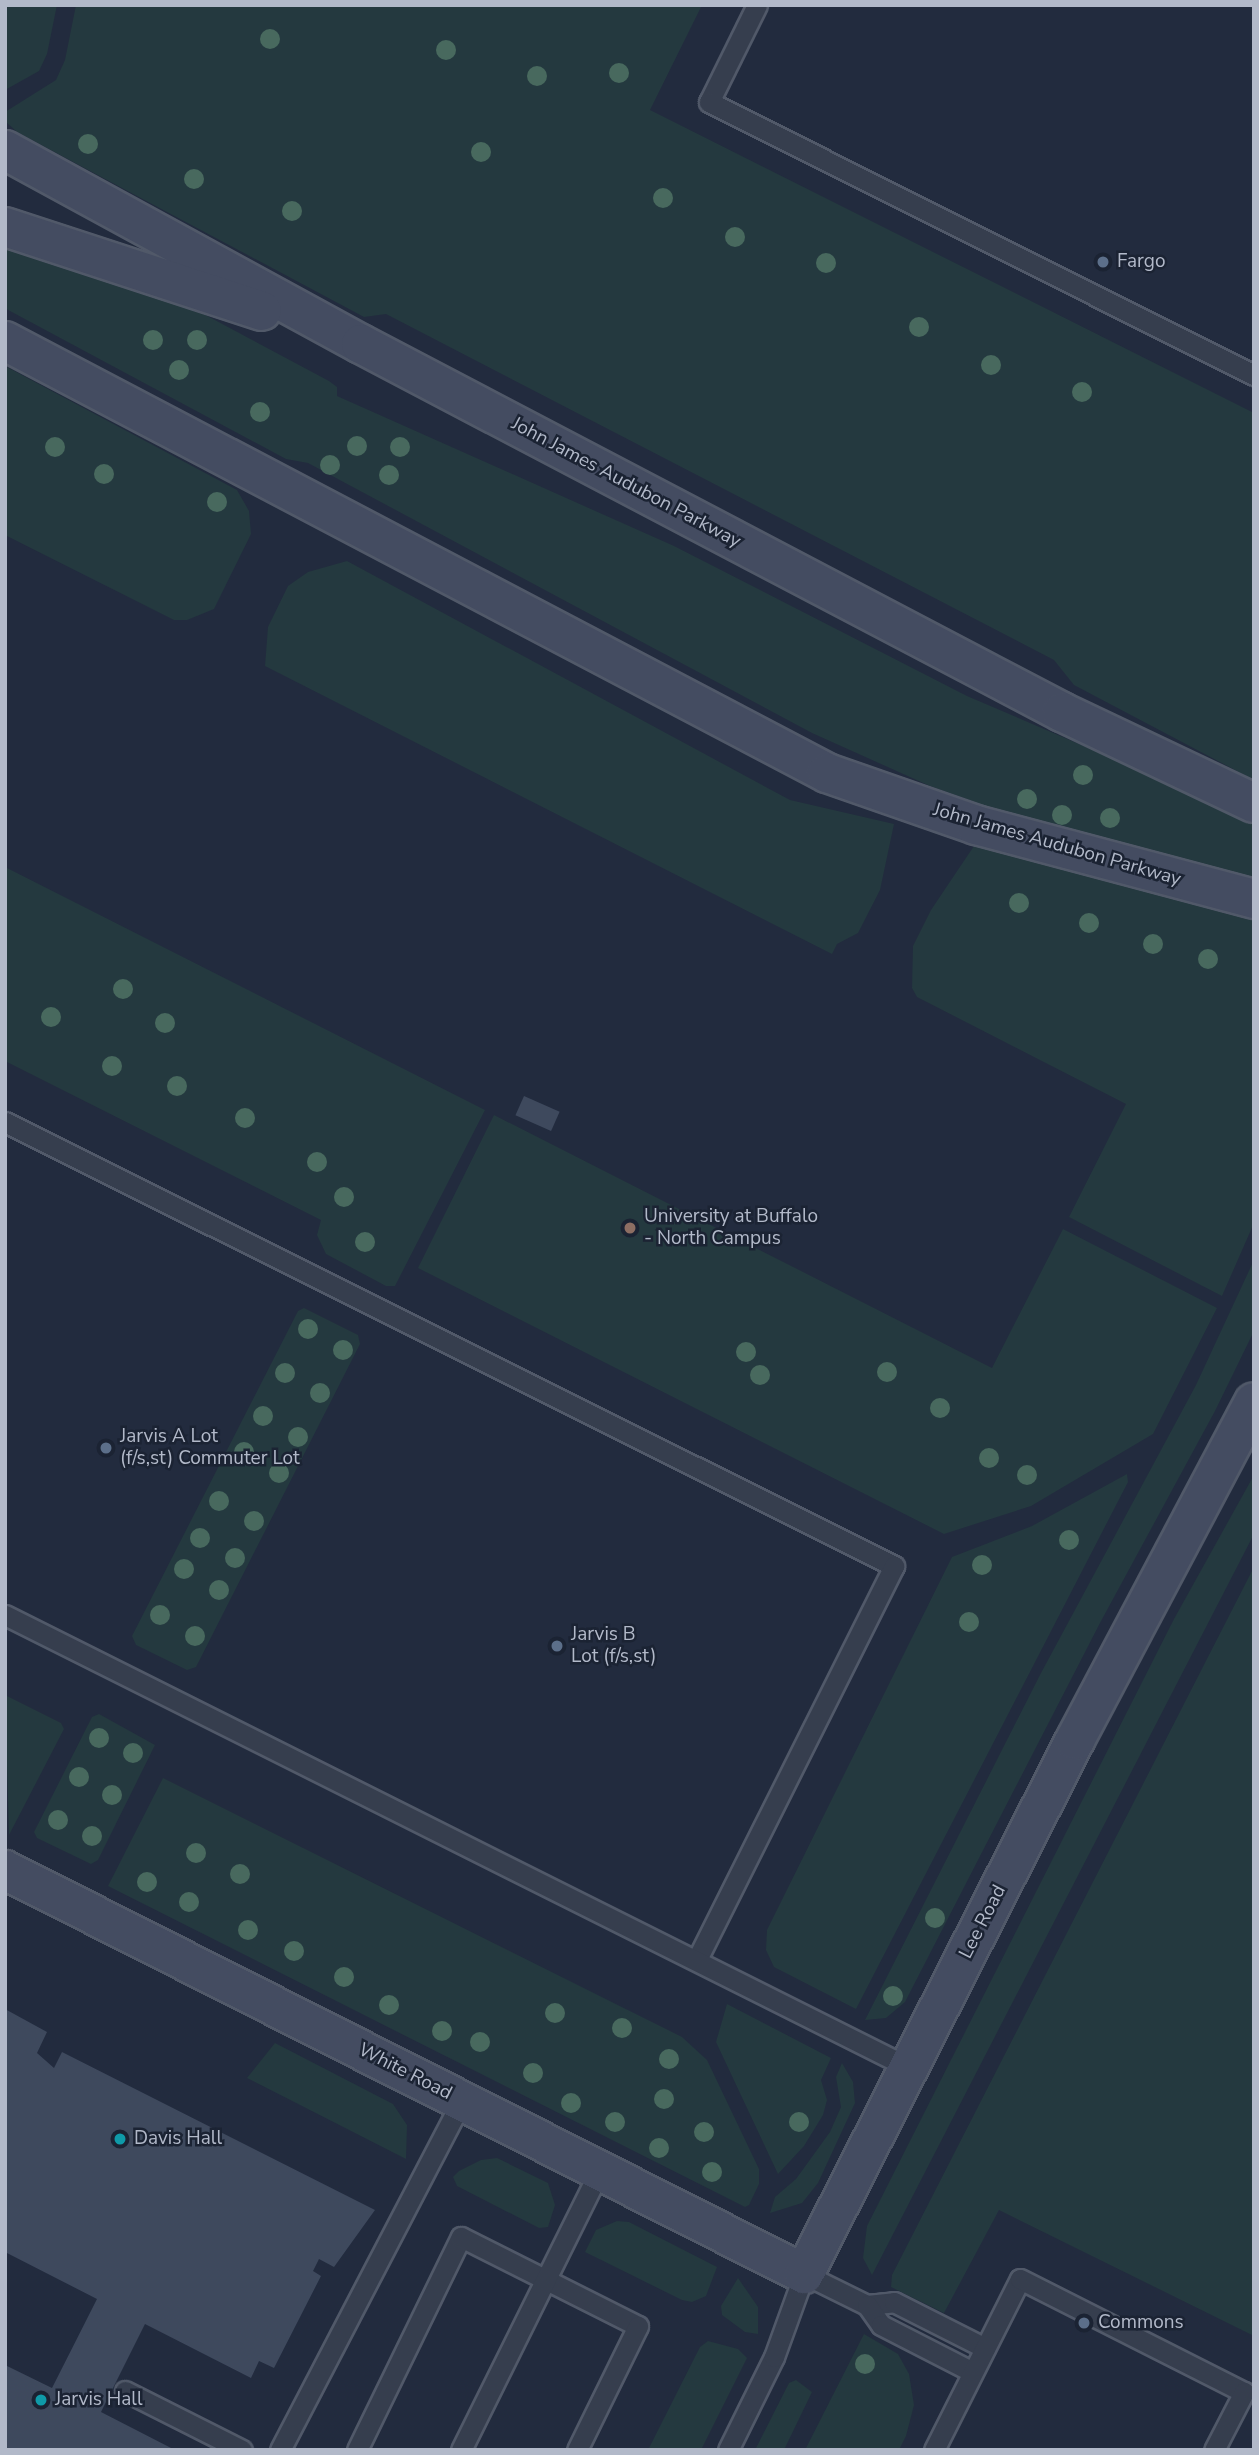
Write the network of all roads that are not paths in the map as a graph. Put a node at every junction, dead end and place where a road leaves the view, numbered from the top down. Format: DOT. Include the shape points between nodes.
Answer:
graph roads {
  1 [pos="757,5"];
  2 [pos="5,149"];
  3 [pos="5,228"];
  4 [pos="5,341"];
  5 [pos="360,344"];
  6 [pos="1254,375"];
  7 [pos="1254,803"];
  8 [pos="1254,899"];
  9 [pos="5,1122"];
  10 [pos="1254,1402"];
  11 [pos="5,1615"];
  12 [pos="5,1870"];
  13 [pos="696,1960"];
  14 [pos="910,2068"];
  15 [pos="462,2100"];
  16 [pos="600,2170"];
  17 [pos="804,2274"];
  18 [pos="547,2278"];
  19 [pos="867,2305"];
  20 [pos="985,2348"];
  21 [pos="973,2372"];
  22 [pos="125,2391"];
  23 [pos="242,2450"];
  24 [pos="280,2450"];
  25 [pos="357,2450"];
  26 [pos="461,2450"];
  27 [pos="577,2450"];
  28 [pos="728,2450"];
  29 [pos="934,2450"];
  30 [pos="1214,2450"];
  1 -- 6 [label="lane" via="709,102"];
  2 -- 5 [label="main road, John James Audubon Parkway"];
  3 -- 5 [label="main road"];
  4 -- 8 [label="main road, John James Audubon Parkway" via="827,773 976,825"];
  5 -- 7 [label="main road, John James Audubon Parkway" via="1062,712"];
  9 -- 13 [label="lane" via="894,1566"];
  10 -- 14 [label="main road, Lee Road" via="1075,1740"];
  11 -- 13 [label="lane"];
  12 -- 15 [label="main road, White Road"];
  13 -- 14 [label="lane"];
  14 -- 17 [label="main road, Lee Road"];
  15 -- 16 [label="main road, White Road"];
  15 -- 24 [label="lane"];
  16 -- 17 [label="main road, White Road"];
  16 -- 18 [label="lane"];
  17 -- 19 [label="lane"];
  17 -- 28 [label="lane, Lee Road" via="774,2357"];
  18 -- 25 [label="lane" via="461,2237"];
  18 -- 26 [label="lane"];
  18 -- 27 [label="lane" via="638,2326"];
  19 -- 20 [label="lane" via="894,2302"];
  19 -- 21 [label="lane" via="881,2325"];
  20 -- 21 [label="lane"];
  20 -- 30 [label="lane" via="1020,2279 1244,2392"];
  21 -- 29 [label="lane"];
  22 -- 23 [label="lane"];
}
